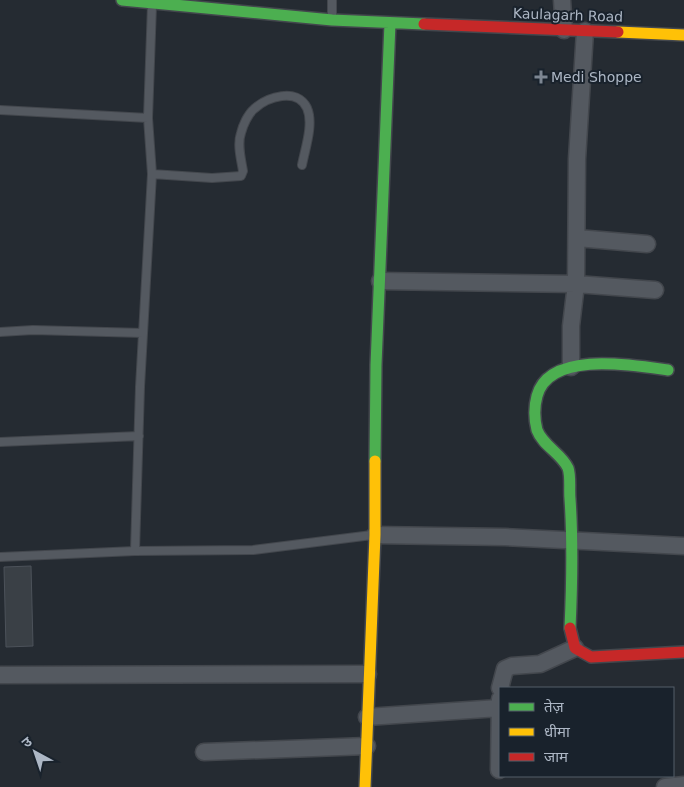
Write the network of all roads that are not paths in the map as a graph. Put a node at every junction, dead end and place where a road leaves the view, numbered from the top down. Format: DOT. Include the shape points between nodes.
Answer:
graph roads {
  1 [pos="122,0"];
  2 [pos="332,0"];
  3 [pos="562,0"];
  4 [pos="152,3"];
  5 [pos="332,20"];
  6 [pos="390,23"];
  7 [pos="564,30"];
  8 [pos="585,31"];
  9 [pos="684,35"];
  10 [pos="0,110"];
  11 [pos="148,118"];
  12 [pos="302,165"];
  13 [pos="152,174"];
  14 [pos="577,238"];
  15 [pos="647,244"];
  16 [pos="380,281"];
  17 [pos="576,284"];
  18 [pos="655,290"];
  19 [pos="0,332"];
  20 [pos="143,333"];
  21 [pos="571,367"];
  22 [pos="668,370"];
  23 [pos="138,436"];
  24 [pos="0,442"];
  25 [pos="375,535"];
  26 [pos="573,540"];
  27 [pos="684,546"];
  28 [pos="136,551"];
  29 [pos="0,557"];
  30 [pos="574,648"];
  31 [pos="684,652"];
  32 [pos="368,674"];
  33 [pos="0,675"];
  34 [pos="500,687"];
  35 [pos="499,708"];
  36 [pos="367,716"];
  37 [pos="367,746"];
  38 [pos="204,752"];
  39 [pos="499,770"];
  40 [pos="684,785"];
  41 [pos="365,787"];
  42 [pos="665,787"];
  1 -- 4 [label="street, Kaulagarh Road"];
  2 -- 5 [label="lane"];
  3 -- 7 [label="street"];
  4 -- 5 [label="street, Kaulagarh Road"];
  4 -- 11 [label="lane"];
  5 -- 6 [label="street, Kaulagarh Road"];
  6 -- 7 [label="street, Kaulagarh Road"];
  6 -- 16 [label="street"];
  7 -- 8 [label="street, Kaulagarh Road"];
  8 -- 9 [label="street, Kaulagarh Road"];
  8 -- 14 [label="street" via="577,159"];
  10 -- 11 [label="lane"];
  11 -- 13 [label="lane"];
  12 -- 13 [label="lane" via="309,121 307,108 298,98 285,95 269,99 253,110 246,122 240,134 241,176 212,178"];
  13 -- 20 [label="lane"];
  14 -- 15 [label="street"];
  14 -- 17 [label="street"];
  16 -- 17 [label="street"];
  16 -- 25 [label="street"];
  17 -- 18 [label="street"];
  17 -- 21 [label="street"];
  19 -- 20 [label="lane"];
  20 -- 23 [label="lane"];
  21 -- 22 [label="street" via="594,362"];
  21 -- 26 [label="street" via="549,378 539,388 534,408 538,433 568,469"];
  23 -- 24 [label="lane"];
  23 -- 28 [label="lane"];
  25 -- 26 [label="street"];
  25 -- 28 [label="lane" via="253,550"];
  25 -- 32 [label="street"];
  26 -- 27 [label="street"];
  26 -- 30 [label="street" via="570,633"];
  28 -- 29 [label="lane"];
  30 -- 31 [label="street" via="591,657"];
  30 -- 34 [label="street" via="540,664 504,669"];
  32 -- 33 [label="street"];
  32 -- 36 [label="street"];
  35 -- 36 [label="street"];
  35 -- 39 [label="street"];
  36 -- 37 [label="street"];
  37 -- 38 [label="street"];
  37 -- 41 [label="street"];
  40 -- 42 [label="street"];
}
